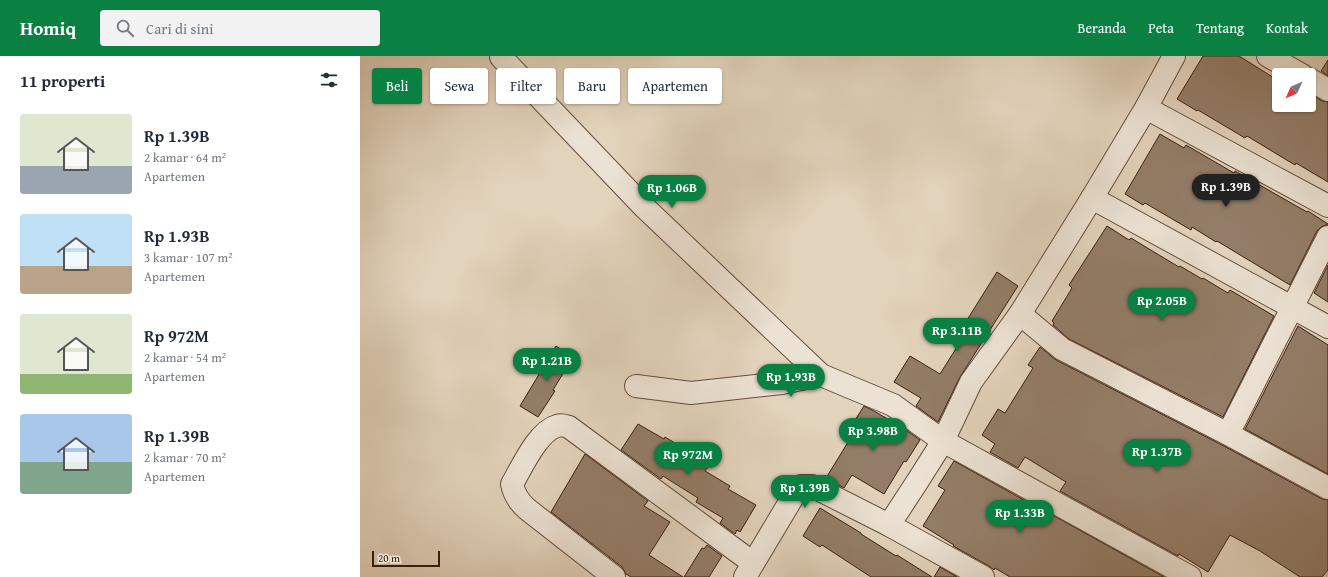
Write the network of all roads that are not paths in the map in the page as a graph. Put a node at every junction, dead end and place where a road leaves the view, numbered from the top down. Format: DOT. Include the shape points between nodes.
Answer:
graph roads {
  1 [pos="501,56"];
  2 [pos="1174,56"];
  3 [pos="1268,56"];
  4 [pos="1289,68"];
  5 [pos="1316,83"];
  6 [pos="1328,90"];
  7 [pos="1146,108"];
  8 [pos="1092,198"];
  9 [pos="1328,206"];
  10 [pos="1328,237"];
  11 [pos="1292,308"];
  12 [pos="1020,314"];
  13 [pos="1328,327"];
  14 [pos="822,376"];
  15 [pos="636,386"];
  16 [pos="1228,434"];
  17 [pos="943,441"];
  18 [pos="1328,488"];
  19 [pos="889,525"];
  20 [pos="749,570"];
  21 [pos="614,577"];
  22 [pos="983,577"];
  23 [pos="1190,577"];
  1 -- 14 [label="street" via="643,206"];
  2 -- 7 [label="street"];
  3 -- 4 [label="street"];
  5 -- 6 [label="street"];
  7 -- 8 [label="street"];
  7 -- 9 [label="street"];
  8 -- 11 [label="street"];
  8 -- 12 [label="street"];
  10 -- 11 [label="street"];
  11 -- 13 [label="street"];
  11 -- 16 [label="street"];
  12 -- 16 [label="street" via="1062,349"];
  12 -- 17 [label="street" via="971,382"];
  14 -- 15 [label="street" via="692,393"];
  14 -- 17 [label="street" via="893,405"];
  16 -- 18 [label="street"];
  17 -- 19 [label="street"];
  17 -- 23 [label="street"];
  19 -- 20 [label="street" via="812,486 801,486"];
  19 -- 22 [label="street"];
  20 -- 21 [label="street" via="569,426 558,425 546,431 537,441 512,484 513,491 527,509"];
}
